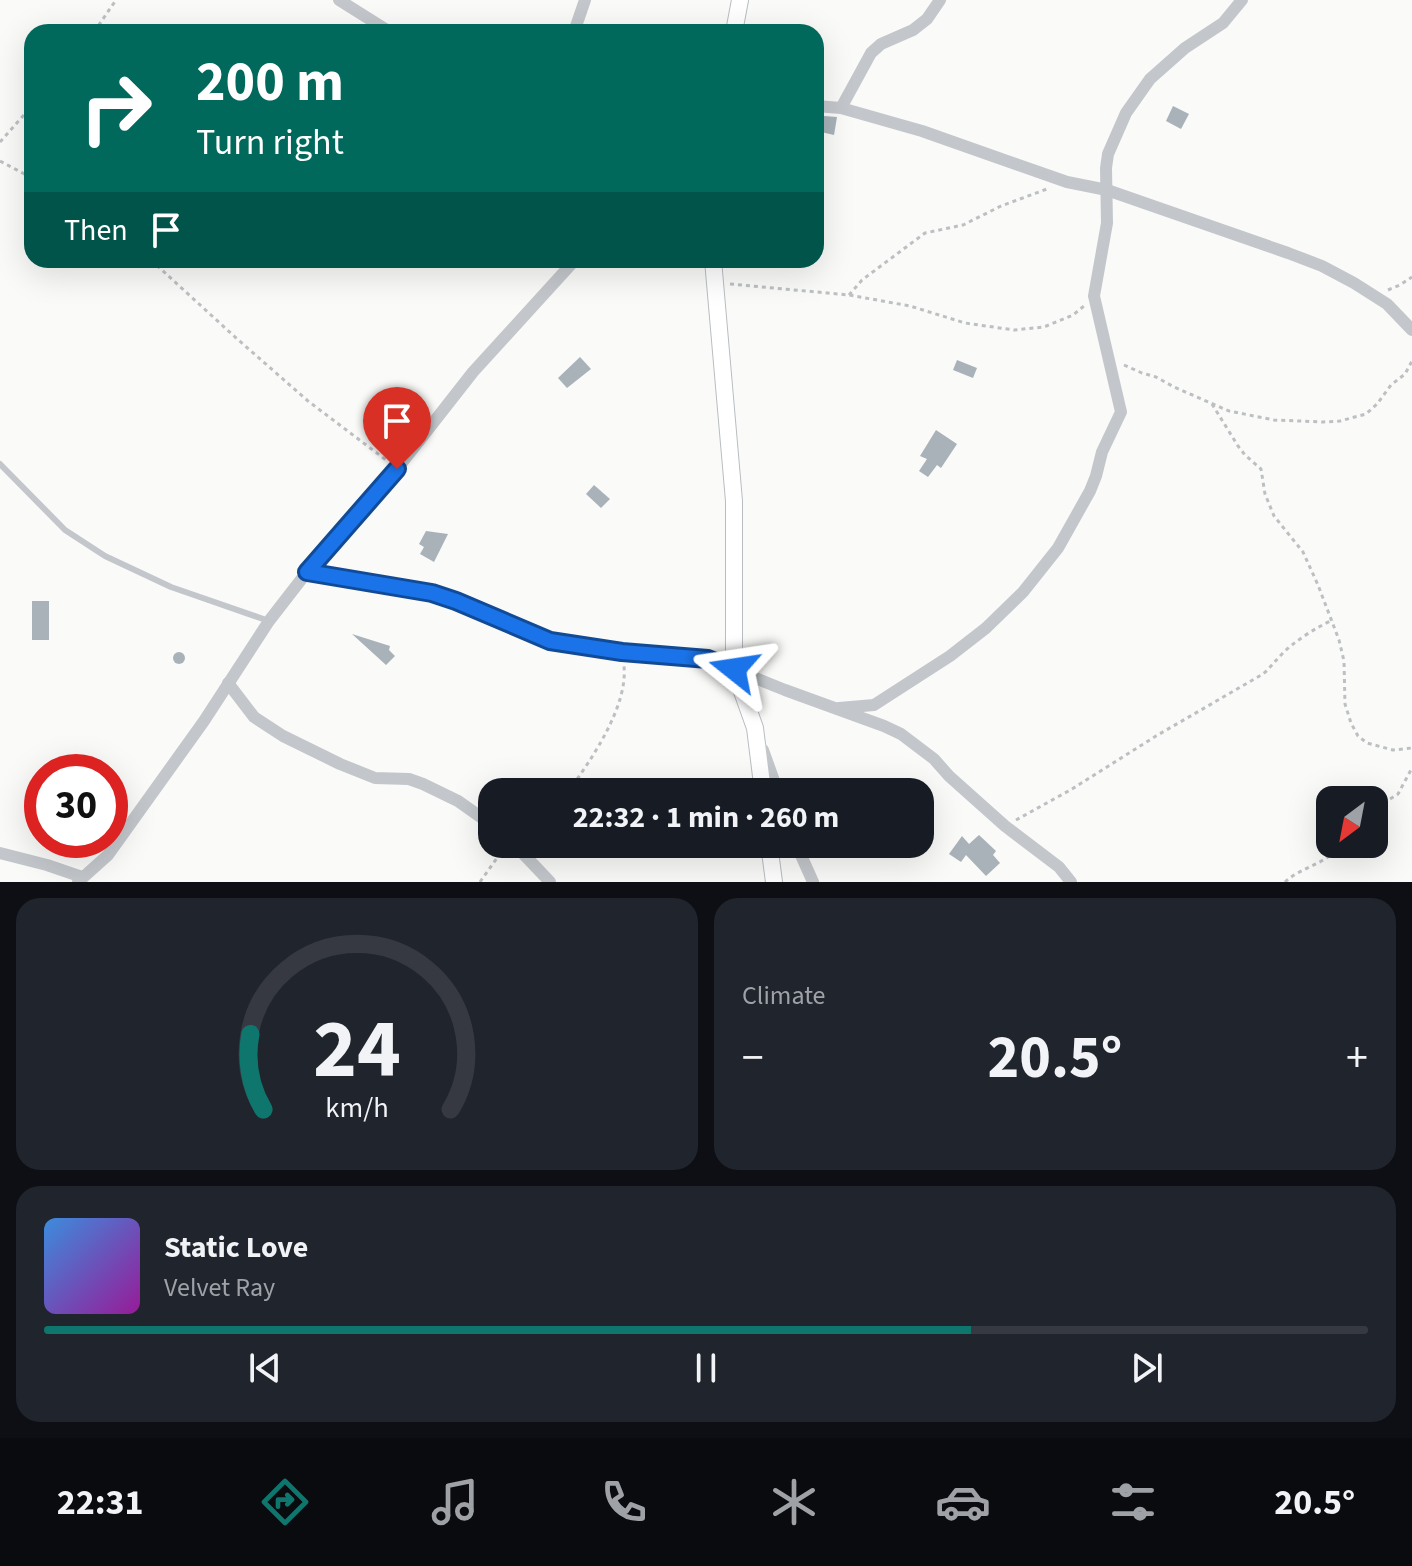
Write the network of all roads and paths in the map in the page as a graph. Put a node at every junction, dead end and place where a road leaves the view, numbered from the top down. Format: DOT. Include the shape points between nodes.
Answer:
graph roads {
  1 [pos="116,0"];
  2 [pos="339,0"];
  3 [pos="585,0"];
  4 [pos="740,0"];
  5 [pos="940,0"];
  6 [pos="1242,0"];
  7 [pos="100,24"];
  8 [pos="377,24"];
  9 [pos="577,24"];
  10 [pos="736,24"];
  11 [pos="824,107"];
  12 [pos="841,108"];
  13 [pos="24,115"];
  14 [pos="0,142"];
  15 [pos="0,161"];
  16 [pos="24,174"];
  17 [pos="1067,182"];
  18 [pos="1107,190"];
  19 [pos="160,268"];
  20 [pos="568,268"];
  21 [pos="714,268"];
  22 [pos="1412,277"];
  23 [pos="715,282"];
  24 [pos="849,295"];
  25 [pos="1374,296"];
  26 [pos="1094,300"];
  27 [pos="1412,330"];
  28 [pos="1108,354"];
  29 [pos="1412,361"];
  30 [pos="1212,404"];
  31 [pos="0,464"];
  32 [pos="397,469"];
  33 [pos="307,572"];
  34 [pos="1333,620"];
  35 [pos="269,621"];
  36 [pos="622,652"];
  37 [pos="734,669"];
  38 [pos="228,683"];
  39 [pos="839,708"];
  40 [pos="755,728"];
  41 [pos="1412,748"];
  42 [pos="1412,768"];
  43 [pos="578,778"];
  44 [pos="761,778"];
  45 [pos="773,778"];
  46 [pos="1388,800"];
  47 [pos="478,815"];
  48 [pos="1005,826"];
  49 [pos="0,853"];
  50 [pos="499,858"];
  51 [pos="524,858"];
  52 [pos="771,858"];
  53 [pos="802,858"];
  54 [pos="1328,858"];
  55 [pos="80,880"];
  56 [pos="480,882"];
  57 [pos="550,882"];
  58 [pos="774,882"];
  59 [pos="813,882"];
  60 [pos="1071,882"];
  61 [pos="1285,882"];
  1 -- 7 [label="path"];
  2 -- 8 [label="street"];
  3 -- 9 [label="street"];
  4 -- 10 [label="street"];
  5 -- 12 [label="street" via="913,30 871,53"];
  6 -- 18 [label="street" via="1223,23 1185,48 1137,95 1108,154"];
  11 -- 12 [label="street"];
  12 -- 17 [label="street"];
  13 -- 14 [label="path"];
  15 -- 16 [label="path"];
  17 -- 18 [label="street"];
  17 -- 24 [label="path" via="963,225 925,233"];
  18 -- 25 [label="street" via="1322,266"];
  18 -- 26 [label="street"];
  19 -- 32 [label="path" via="297,391"];
  20 -- 32 [label="street" via="473,372"];
  21 -- 23 [label="street"];
  22 -- 25 [label="path"];
  23 -- 24 [label="path"];
  23 -- 37 [label="street" via="734,501"];
  24 -- 26 [label="path" via="1014,330 1044,327"];
  25 -- 27 [label="street"];
  26 -- 28 [label="street"];
  28 -- 30 [label="path"];
  28 -- 39 [label="street" via="1121,412 1090,491 1039,575 950,656 874,705"];
  29 -- 30 [label="path" via="1366,414 1340,421 1274,420"];
  30 -- 34 [label="path" via="1238,446 1261,469 1272,512 1303,552"];
  31 -- 35 [label="lane" via="65,530 105,556 171,587"];
  32 -- 33 [label="street"];
  33 -- 35 [label="street"];
  33 -- 36 [label="street" via="432,593 550,641"];
  34 -- 41 [label="path" via="1344,661 1345,704 1358,736 1393,750"];
  34 -- 48 [label="path" via="1287,649 1263,674"];
  35 -- 38 [label="street"];
  36 -- 37 [label="street" via="708,659"];
  36 -- 43 [label="path" via="620,698"];
  37 -- 39 [label="street"];
  37 -- 40 [label="street"];
  38 -- 47 [label="street" via="254,717 283,736 375,778 423,784"];
  38 -- 55 [label="street" via="108,855"];
  39 -- 48 [label="street" via="915,743"];
  40 -- 44 [label="street"];
  40 -- 45 [label="street"];
  42 -- 46 [label="path" via="1398,794"];
  48 -- 60 [label="street"];
  49 -- 55 [label="street"];
  50 -- 56 [label="path"];
  51 -- 57 [label="street"];
  52 -- 58 [label="street"];
  53 -- 59 [label="street"];
  54 -- 61 [label="path"];
}
